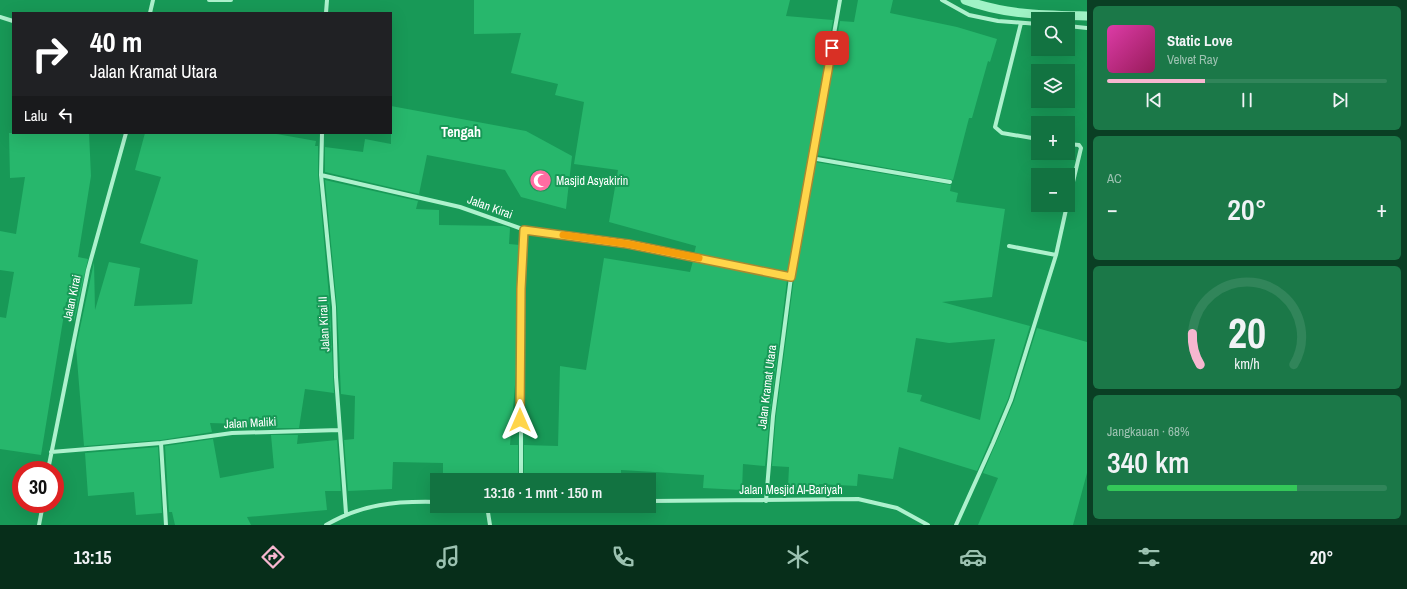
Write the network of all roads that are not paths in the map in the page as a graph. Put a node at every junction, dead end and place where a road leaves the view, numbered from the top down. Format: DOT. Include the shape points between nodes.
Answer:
graph roads {
  1 [pos="152,0"];
  2 [pos="209,0"];
  3 [pos="231,0"];
  4 [pos="327,0"];
  5 [pos="840,0"];
  6 [pos="942,0"];
  7 [pos="150,12"];
  8 [pos="326,12"];
  9 [pos="0,17"];
  10 [pos="12,21"];
  11 [pos="1021,23"];
  12 [pos="1031,24"];
  13 [pos="1075,27"];
  14 [pos="1087,28"];
  15 [pos="126,134"];
  16 [pos="322,134"];
  17 [pos="1031,138"];
  18 [pos="1075,145"];
  19 [pos="811,158"];
  20 [pos="1075,174"];
  21 [pos="321,175"];
  22 [pos="950,182"];
  23 [pos="1066,212"];
  24 [pos="524,230"];
  25 [pos="1009,246"];
  26 [pos="1056,255"];
  27 [pos="791,277"];
  28 [pos="340,430"];
  29 [pos="161,443"];
  30 [pos="51,452"];
  31 [pos="50,461"];
  32 [pos="520,473"];
  33 [pos="656,501"];
  34 [pos="766,501"];
  35 [pos="430,502"];
  36 [pos="41,513"];
  37 [pos="346,513"];
  38 [pos="488,513"];
  39 [pos="39,525"];
  40 [pos="166,525"];
  41 [pos="326,525"];
  42 [pos="490,525"];
  43 [pos="928,525"];
  44 [pos="956,525"];
  1 -- 7 [label="street"];
  2 -- 3 [label="street"];
  4 -- 8 [label="street"];
  5 -- 19 [label="street, Jalan Kramat Utara"];
  6 -- 11 [label="street" via="969,15"];
  9 -- 10 [label="street"];
  11 -- 12 [label="street"];
  11 -- 17 [label="street" via="995,127 1002,133"];
  13 -- 14 [label="street"];
  15 -- 30 [label="street, Jalan Kirai" via="88,270"];
  16 -- 21 [label="street, Jalan Kirai II"];
  18 -- 20 [label="street" via="1081,148"];
  19 -- 22 [label="street"];
  19 -- 27 [label="street, Jalan Kramat Utara"];
  21 -- 24 [label="street, Jalan Kirai" via="460,206"];
  21 -- 28 [label="street, Jalan Kirai II" via="334,307"];
  23 -- 26 [label="street"];
  24 -- 27 [label="street" via="628,244"];
  24 -- 32 [label="street, Jalan Kirai" via="521,289"];
  25 -- 26 [label="street"];
  26 -- 44 [label="street" via="1011,400"];
  27 -- 34 [label="street, Jalan Kramat Utara" via="773,416"];
  28 -- 29 [label="street, Jalan Maliki" via="232,433"];
  28 -- 37 [label="street, Jalan Kirai II"];
  29 -- 30 [label="street, Jalan Maliki"];
  29 -- 40 [label="street"];
  30 -- 31 [label="street, Jalan Kirai"];
  33 -- 34 [label="street, Jalan Mesjid Al-Bariyah"];
  34 -- 43 [label="street, Jalan Mesjid Al-Bariyah" via="858,500 897,508"];
  35 -- 37 [label="street" via="381,504"];
  36 -- 39 [label="street"];
  37 -- 41 [label="street"];
  38 -- 42 [label="street"];
}
